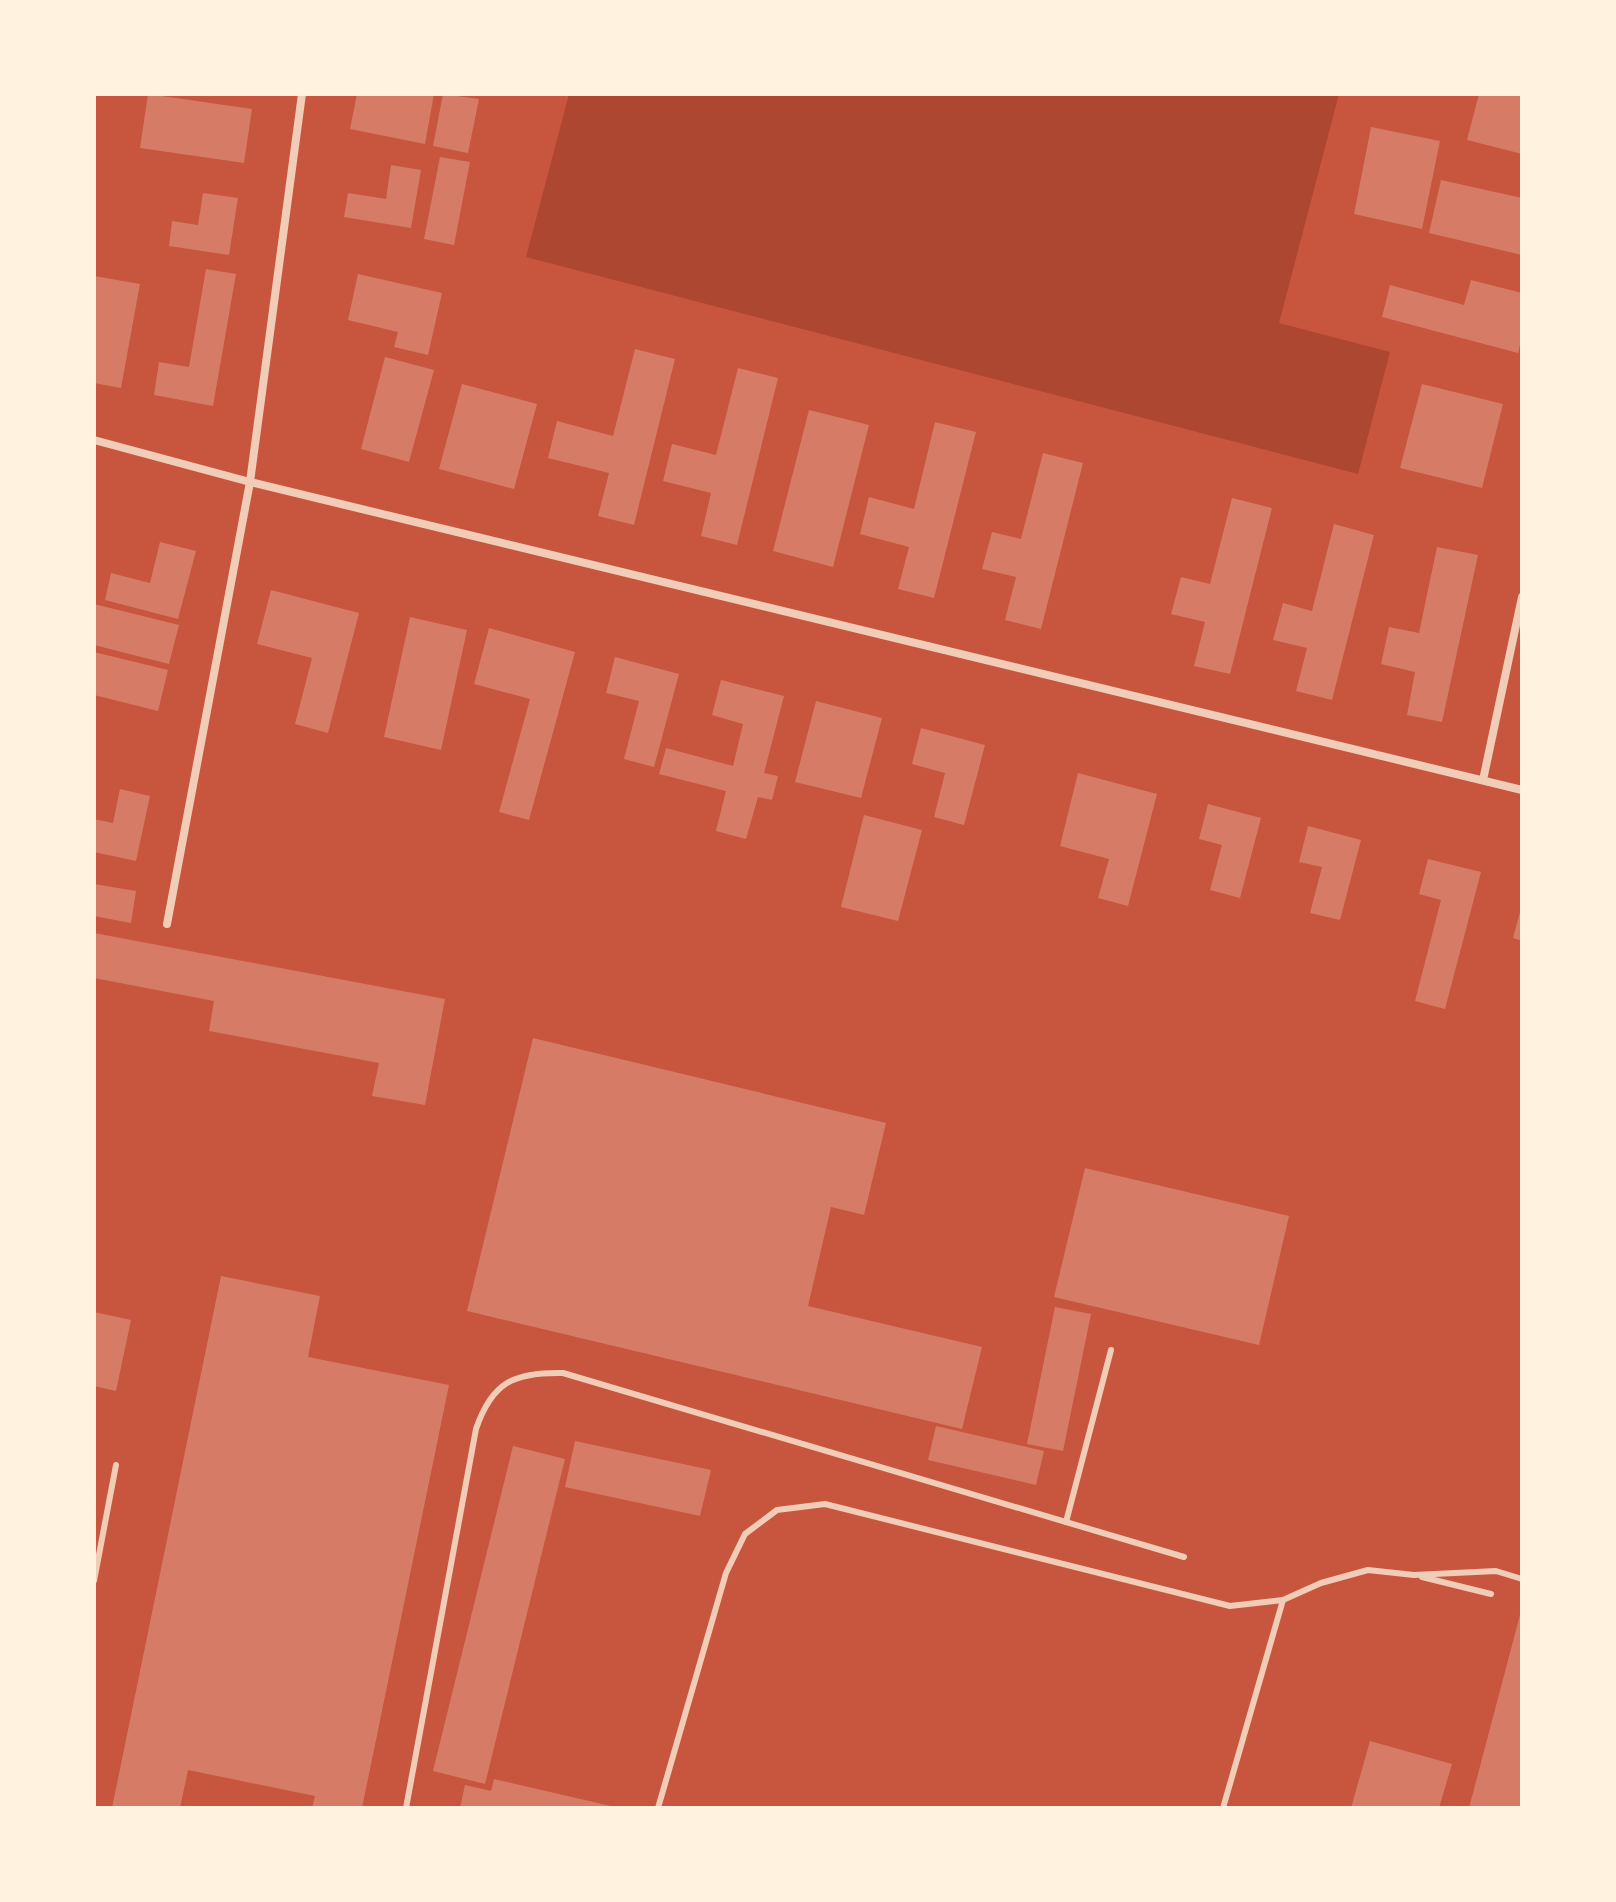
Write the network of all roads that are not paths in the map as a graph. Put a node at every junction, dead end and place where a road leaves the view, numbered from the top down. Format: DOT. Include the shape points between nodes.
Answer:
graph roads {
  1 [pos="302,94"];
  2 [pos="94,440"];
  3 [pos="250,482"];
  4 [pos="1522,597"];
  5 [pos="1483,780"];
  6 [pos="1522,790"];
  7 [pos="167,924"];
  8 [pos="1111,1350"];
  9 [pos="116,1465"];
  10 [pos="1066,1522"];
  11 [pos="1184,1557"];
  12 [pos="1414,1575"];
  13 [pos="1522,1579"];
  14 [pos="94,1581"];
  15 [pos="1491,1594"];
  16 [pos="1283,1600"];
  17 [pos="406,1808"];
  18 [pos="658,1808"];
  19 [pos="1223,1808"];
  1 -- 3 [label="street"];
  2 -- 3 [label="street"];
  3 -- 5 [label="street"];
  3 -- 7 [label="street"];
  4 -- 5 [label="street"];
  5 -- 6 [label="street"];
  8 -- 10 [label="lane"];
  9 -- 14 [label="lane"];
  10 -- 11 [label="lane"];
  10 -- 17 [label="lane" via="563,1373 530,1372 500,1386 485,1404 476,1429"];
  12 -- 13 [label="lane" via="1496,1571"];
  12 -- 15 [label="lane"];
  12 -- 16 [label="lane" via="1368,1570"];
  16 -- 18 [label="lane" via="1230,1606 825,1504 777,1510 745,1534 726,1573"];
  16 -- 19 [label="lane"];
}
